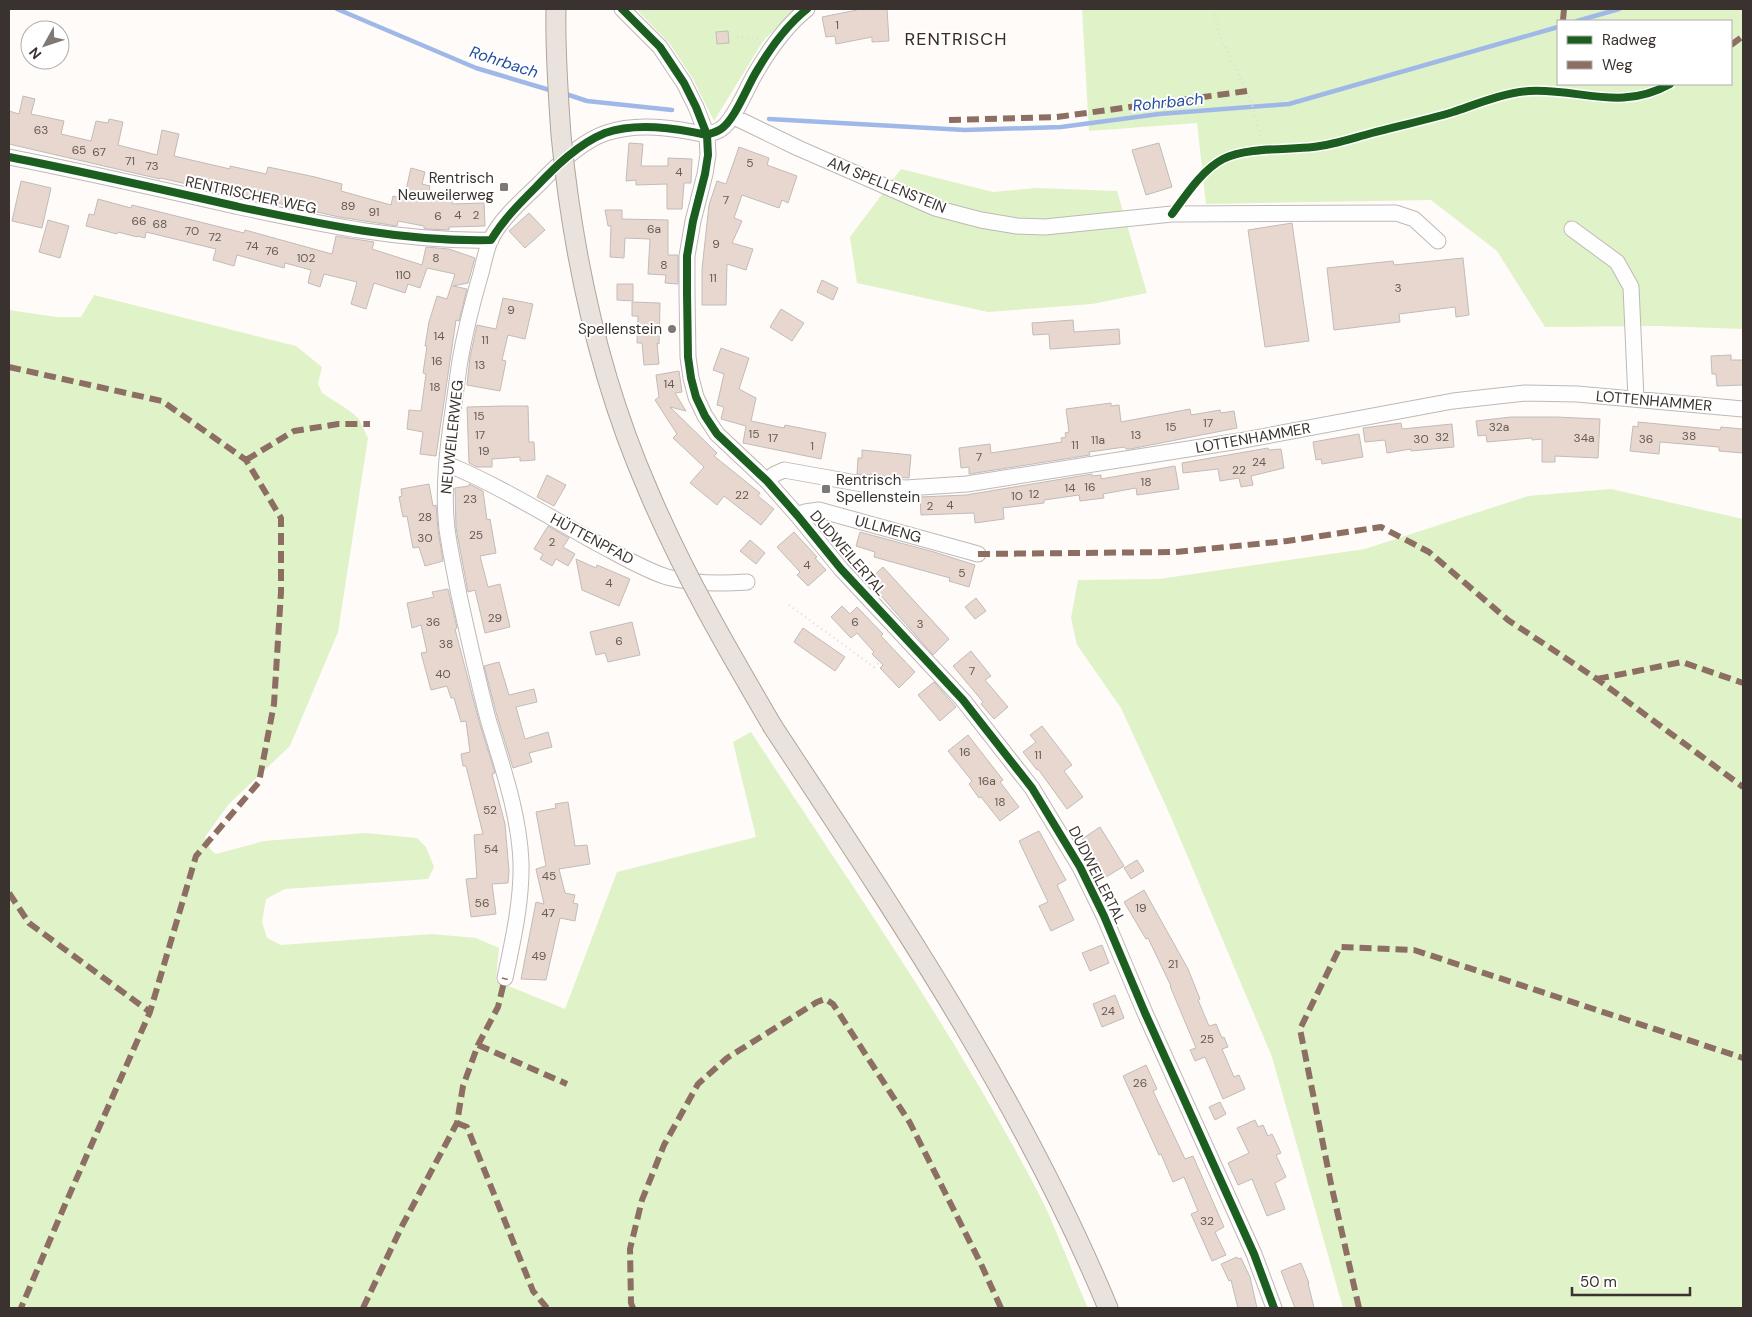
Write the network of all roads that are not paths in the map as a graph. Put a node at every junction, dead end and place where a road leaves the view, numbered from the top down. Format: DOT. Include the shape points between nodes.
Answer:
graph roads {
  1 [pos="556,9"];
  2 [pos="622,9"];
  3 [pos="807,9"];
  4 [pos="732,116"];
  5 [pos="707,135"];
  6 [pos="9,157"];
  7 [pos="1572,229"];
  8 [pos="491,240"];
  9 [pos="1438,241"];
  10 [pos="1636,399"];
  11 [pos="1743,409"];
  12 [pos="447,464"];
  13 [pos="767,481"];
  14 [pos="797,515"];
  15 [pos="978,554"];
  16 [pos="747,582"];
  17 [pos="505,978"];
  18 [pos="1108,1308"];
  19 [pos="1274,1308"];
  1 -- 18 [label="main road, bridge" via="559,108 573,230 586,297 619,414 648,490 684,569 773,727 974,1042 1070,1221"];
  2 -- 5 [label="street" via="660,46 684,82"];
  3 -- 4 [label="street" via="776,41"];
  4 -- 5 [label="street" via="722,129"];
  4 -- 9 [label="street, AM SPELLENSTEIN" via="935,208 981,220 1017,226 1045,226 1172,214 1396,213 1414,219"];
  5 -- 8 [label="street, NEUWEILERWEG" via="647,127 605,133 577,150 546,177 509,215"];
  5 -- 13 [label="street" via="706,174 693,221 688,256 691,378 699,404 717,434"];
  6 -- 8 [label="street, RENTRISCHER WEG" via="350,230 420,239"];
  7 -- 10 [label="street" via="1617,262 1631,287"];
  8 -- 12 [label="street, NEUWEILERWEG" via="462,348"];
  10 -- 11 [label="street, LOTTENHAMMER"];
  10 -- 13 [label="street, LOTTENHAMMER" via="1525,393 1452,401 1239,441 967,484 906,488 878,486 784,470"];
  12 -- 16 [label="street, HÜTTENPFAD" via="649,570 668,577 701,582"];
  12 -- 17 [label="street, NEUWEILERWEG" via="445,505 453,561 471,654 512,801 519,841 521,883"];
  13 -- 14 [label="street"];
  14 -- 15 [label="street, ULLMENG" via="819,510"];
  14 -- 19 [label="street, DUDWEILERTAL" via="841,569 963,700 1000,745 1032,788 1080,867 1254,1254"];
}
